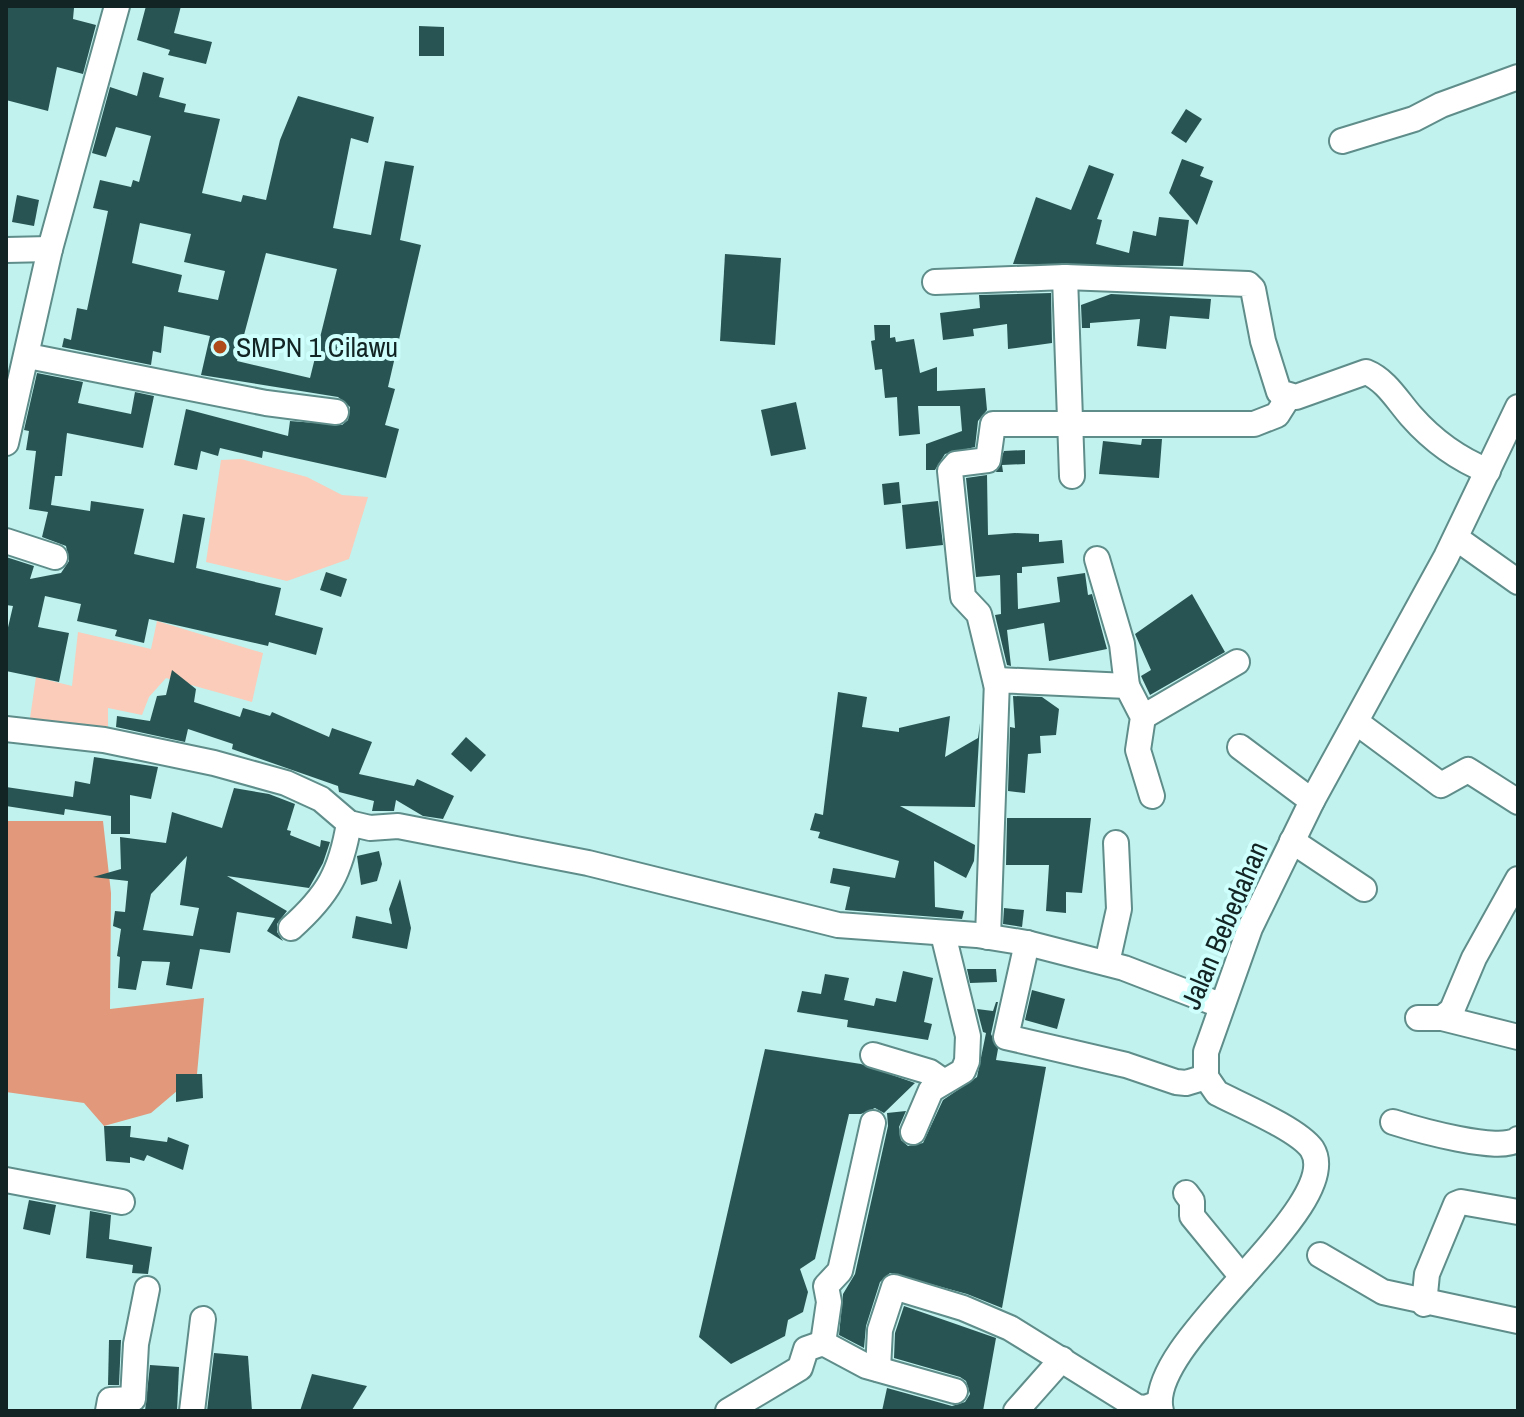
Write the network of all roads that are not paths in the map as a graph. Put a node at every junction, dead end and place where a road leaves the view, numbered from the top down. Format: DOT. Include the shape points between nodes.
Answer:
graph roads {
  1 [pos="117,6"];
  2 [pos="1518,77"];
  3 [pos="1342,141"];
  4 [pos="50,249"];
  5 [pos="6,250"];
  6 [pos="1065,277"];
  7 [pos="935,282"];
  8 [pos="28,356"];
  9 [pos="1289,396"];
  10 [pos="1518,407"];
  11 [pos="336,412"];
  12 [pos="1071,422"];
  13 [pos="6,443"];
  14 [pos="1488,471"];
  15 [pos="1072,476"];
  16 [pos="1456,538"];
  17 [pos="6,541"];
  18 [pos="55,557"];
  19 [pos="1097,559"];
  20 [pos="1518,582"];
  21 [pos="1237,662"];
  22 [pos="996,684"];
  23 [pos="1127,686"];
  24 [pos="1143,717"];
  25 [pos="1356,722"];
  26 [pos="6,729"];
  27 [pos="1240,747"];
  28 [pos="1152,796"];
  29 [pos="1312,801"];
  30 [pos="1518,802"];
  31 [pos="349,823"];
  32 [pos="1292,841"];
  33 [pos="1116,843"];
  34 [pos="1518,879"];
  35 [pos="1364,889"];
  36 [pos="291,928"];
  37 [pos="943,934"];
  38 [pos="988,937"];
  39 [pos="1027,943"];
  40 [pos="1107,963"];
  41 [pos="1220,1005"];
  42 [pos="1518,1037"];
  43 [pos="873,1055"];
  44 [pos="1206,1077"];
  45 [pos="943,1081"];
  46 [pos="1393,1122"];
  47 [pos="873,1123"];
  48 [pos="913,1132"];
  49 [pos="1518,1139"];
  50 [pos="6,1180"];
  51 [pos="1186,1193"];
  52 [pos="122,1202"];
  53 [pos="1518,1212"];
  54 [pos="1320,1255"];
  55 [pos="1242,1277"];
  56 [pos="147,1289"];
  57 [pos="1424,1304"];
  58 [pos="203,1319"];
  59 [pos="1518,1321"];
  60 [pos="823,1343"];
  61 [pos="1062,1359"];
  62 [pos="878,1369"];
  63 [pos="955,1391"];
  64 [pos="1160,1407"];
  65 [pos="108,1411"];
  66 [pos="192,1411"];
  67 [pos="728,1411"];
  68 [pos="1016,1411"];
  1 -- 4 [label="street"];
  2 -- 3 [label="street"];
  4 -- 5 [label="street"];
  4 -- 8 [label="street"];
  6 -- 7 [label="street"];
  6 -- 9 [label="street" via="1248,284 1276,387"];
  6 -- 12 [label="street"];
  8 -- 11 [label="street"];
  8 -- 13 [label="street"];
  9 -- 12 [label="street" via="1277,415 1254,424"];
  9 -- 14 [label="street" via="1366,372 1380,379 1441,445"];
  10 -- 14 [label="street, Jalan Bebedahan"];
  12 -- 15 [label="street"];
  12 -- 22 [label="street" via="994,422 988,460 952,467 963,597 979,614"];
  14 -- 16 [label="street, Jalan Bebedahan"];
  16 -- 20 [label="street"];
  16 -- 25 [label="street, Jalan Bebedahan"];
  17 -- 18 [label="street"];
  19 -- 23 [label="street" via="1122,644"];
  21 -- 24 [label="street"];
  22 -- 23 [label="street" via="1017,678"];
  22 -- 38 [label="street"];
  23 -- 24 [label="street"];
  24 -- 28 [label="street" via="1138,750"];
  25 -- 29 [label="street, Jalan Bebedahan"];
  25 -- 30 [label="street" via="1441,785 1468,770"];
  26 -- 31 [label="street" via="104,740 272,779 321,799"];
  27 -- 29 [label="street"];
  29 -- 32 [label="street, Jalan Bebedahan"];
  31 -- 36 [label="street" via="333,882 319,904"];
  31 -- 37 [label="street" via="398,826 588,863 838,925"];
  32 -- 35 [label="street"];
  32 -- 41 [label="street, Jalan Bebedahan"];
  33 -- 40 [label="street" via="1119,909"];
  34 -- 42 [label="street" via="1452,1010 1430,1018"];
  37 -- 38 [label="street"];
  37 -- 45 [label="street" via="968,1036 963,1071"];
  38 -- 39 [label="street"];
  39 -- 40 [label="street"];
  39 -- 44 [label="street" via="1006,1037 1176,1082"];
  40 -- 41 [label="street"];
  41 -- 44 [label="street, Jalan Bebedahan" via="1206,1052"];
  43 -- 45 [label="street"];
  44 -- 55 [label="street" via="1217,1093 1303,1140 1315,1158 1313,1186"];
  45 -- 48 [label="street" via="931,1090"];
  46 -- 49 [label="street" via="1449,1137 1507,1143"];
  47 -- 60 [label="street" via="840,1271 826,1286"];
  50 -- 52 [label="street"];
  51 -- 55 [label="street" via="1192,1216"];
  53 -- 57 [label="street" via="1456,1204 1427,1274"];
  54 -- 57 [label="street" via="1372,1288"];
  55 -- 64 [label="street" via="1185,1346 1168,1375"];
  56 -- 65 [label="street" via="133,1399 110,1400"];
  57 -- 59 [label="street"];
  58 -- 66 [label="street"];
  60 -- 62 [label="street"];
  60 -- 67 [label="street" via="806,1349 797,1370"];
  61 -- 62 [label="street" via="998,1323 894,1287 880,1330"];
  61 -- 64 [label="street" via="1137,1407"];
  61 -- 68 [label="street"];
  62 -- 63 [label="street"];
}
